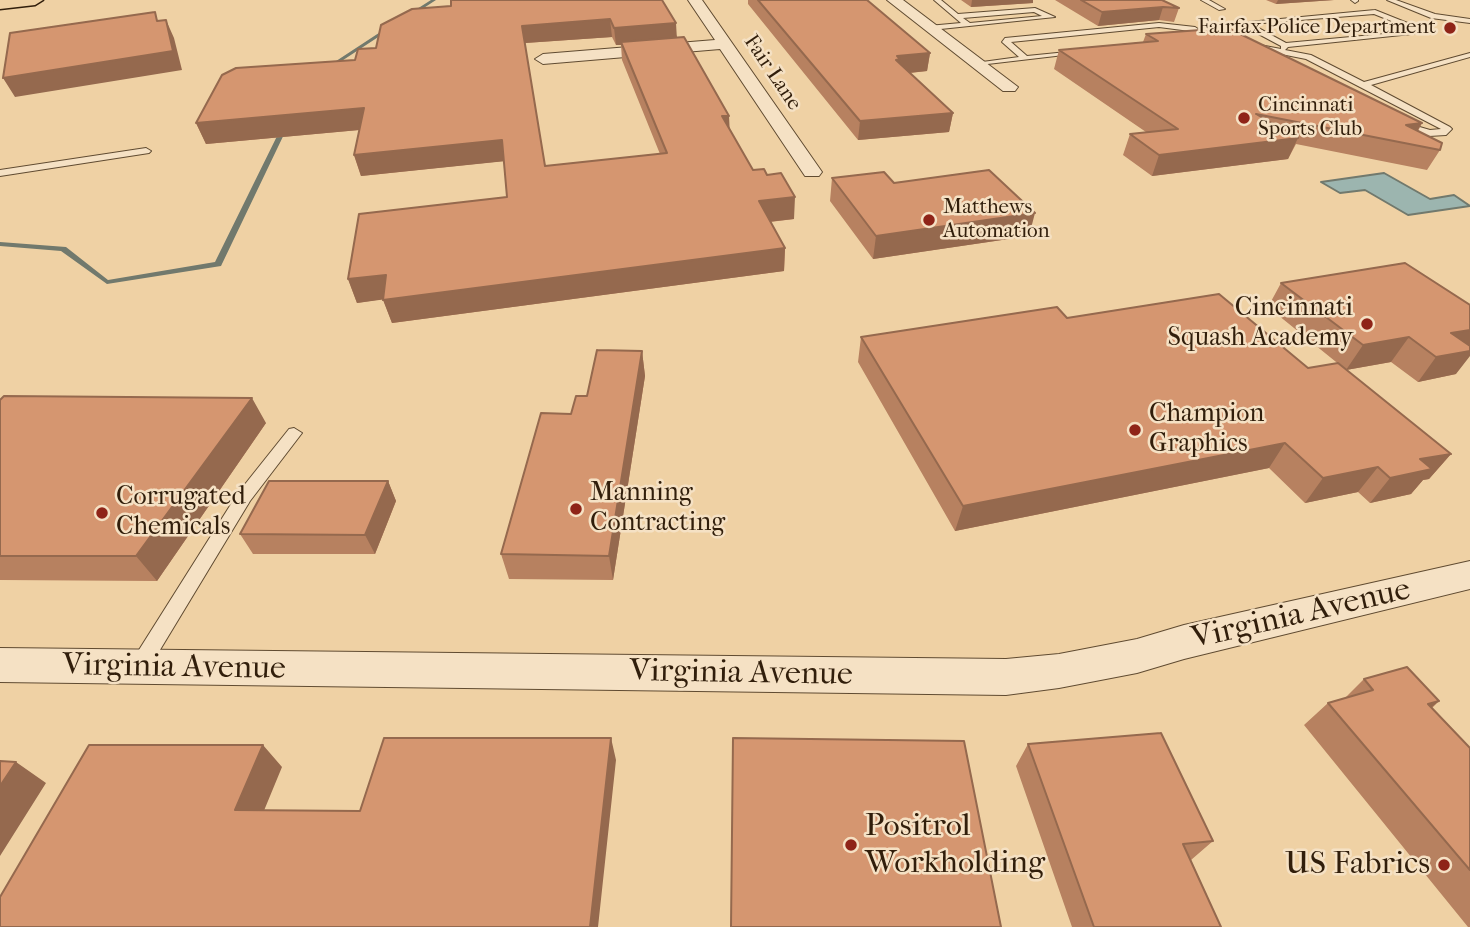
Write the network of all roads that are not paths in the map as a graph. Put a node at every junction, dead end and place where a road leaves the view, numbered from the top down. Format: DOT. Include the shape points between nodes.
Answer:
graph roads {
  1 [pos="35,0"];
  2 [pos="695,0"];
  3 [pos="894,0"];
  4 [pos="937,0"];
  5 [pos="1204,0"];
  6 [pos="1390,0"];
  7 [pos="0,4"];
  8 [pos="1221,9"];
  9 [pos="957,16"];
  10 [pos="1470,21"];
  11 [pos="968,25"];
  12 [pos="931,28"];
  13 [pos="1211,40"];
  14 [pos="1222,41"];
  15 [pos="1187,42"];
  16 [pos="724,44"];
  17 [pos="1284,48"];
  18 [pos="1093,51"];
  19 [pos="1470,55"];
  20 [pos="1025,58"];
  21 [pos="543,59"];
  22 [pos="1278,62"];
  23 [pos="979,63"];
  24 [pos="1366,85"];
  25 [pos="1009,87"];
  26 [pos="1385,116"];
  27 [pos="146,152"];
  28 [pos="811,172"];
  29 [pos="0,173"];
  30 [pos="294,433"];
  31 [pos="1470,575"];
  32 [pos="0,666"];
  33 [pos="139,667"];
  1 -- 7 [label="highway"];
  2 -- 16 [label="street, Fair Lane"];
  3 -- 12 [label="street"];
  4 -- 9 [label="lane"];
  5 -- 8 [label="lane"];
  6 -- 10 [label="lane" via="1434,16"];
  9 -- 11 [label="lane"];
  9 -- 11 [label="lane" via="1035,10 1051,17"];
  11 -- 12 [label="lane"];
  12 -- 23 [label="street"];
  13 -- 14 [label="lane"];
  13 -- 15 [label="lane"];
  13 -- 20 [label="lane" via="1192,29 1159,25 1005,40"];
  16 -- 21 [label="street"];
  16 -- 28 [label="street, Fair Lane"];
  17 -- 17 [label="lane" via="1425,33 1426,32 1375,12 1242,23"];
  17 -- 22 [label="lane" via="1243,45"];
  17 -- 24 [label="lane"];
  18 -- 20 [label="lane"];
  19 -- 24 [label="lane"];
  20 -- 23 [label="lane"];
  23 -- 25 [label="street"];
  24 -- 26 [label="lane" via="1447,129 1430,133 1409,129"];
  27 -- 29 [label="lane"];
  30 -- 33 [label="lane" via="244,497"];
  31 -- 33 [label="street, Virginia Avenue" via="1137,656 1006,677"];
  32 -- 33 [label="street, Virginia Avenue"];
}
